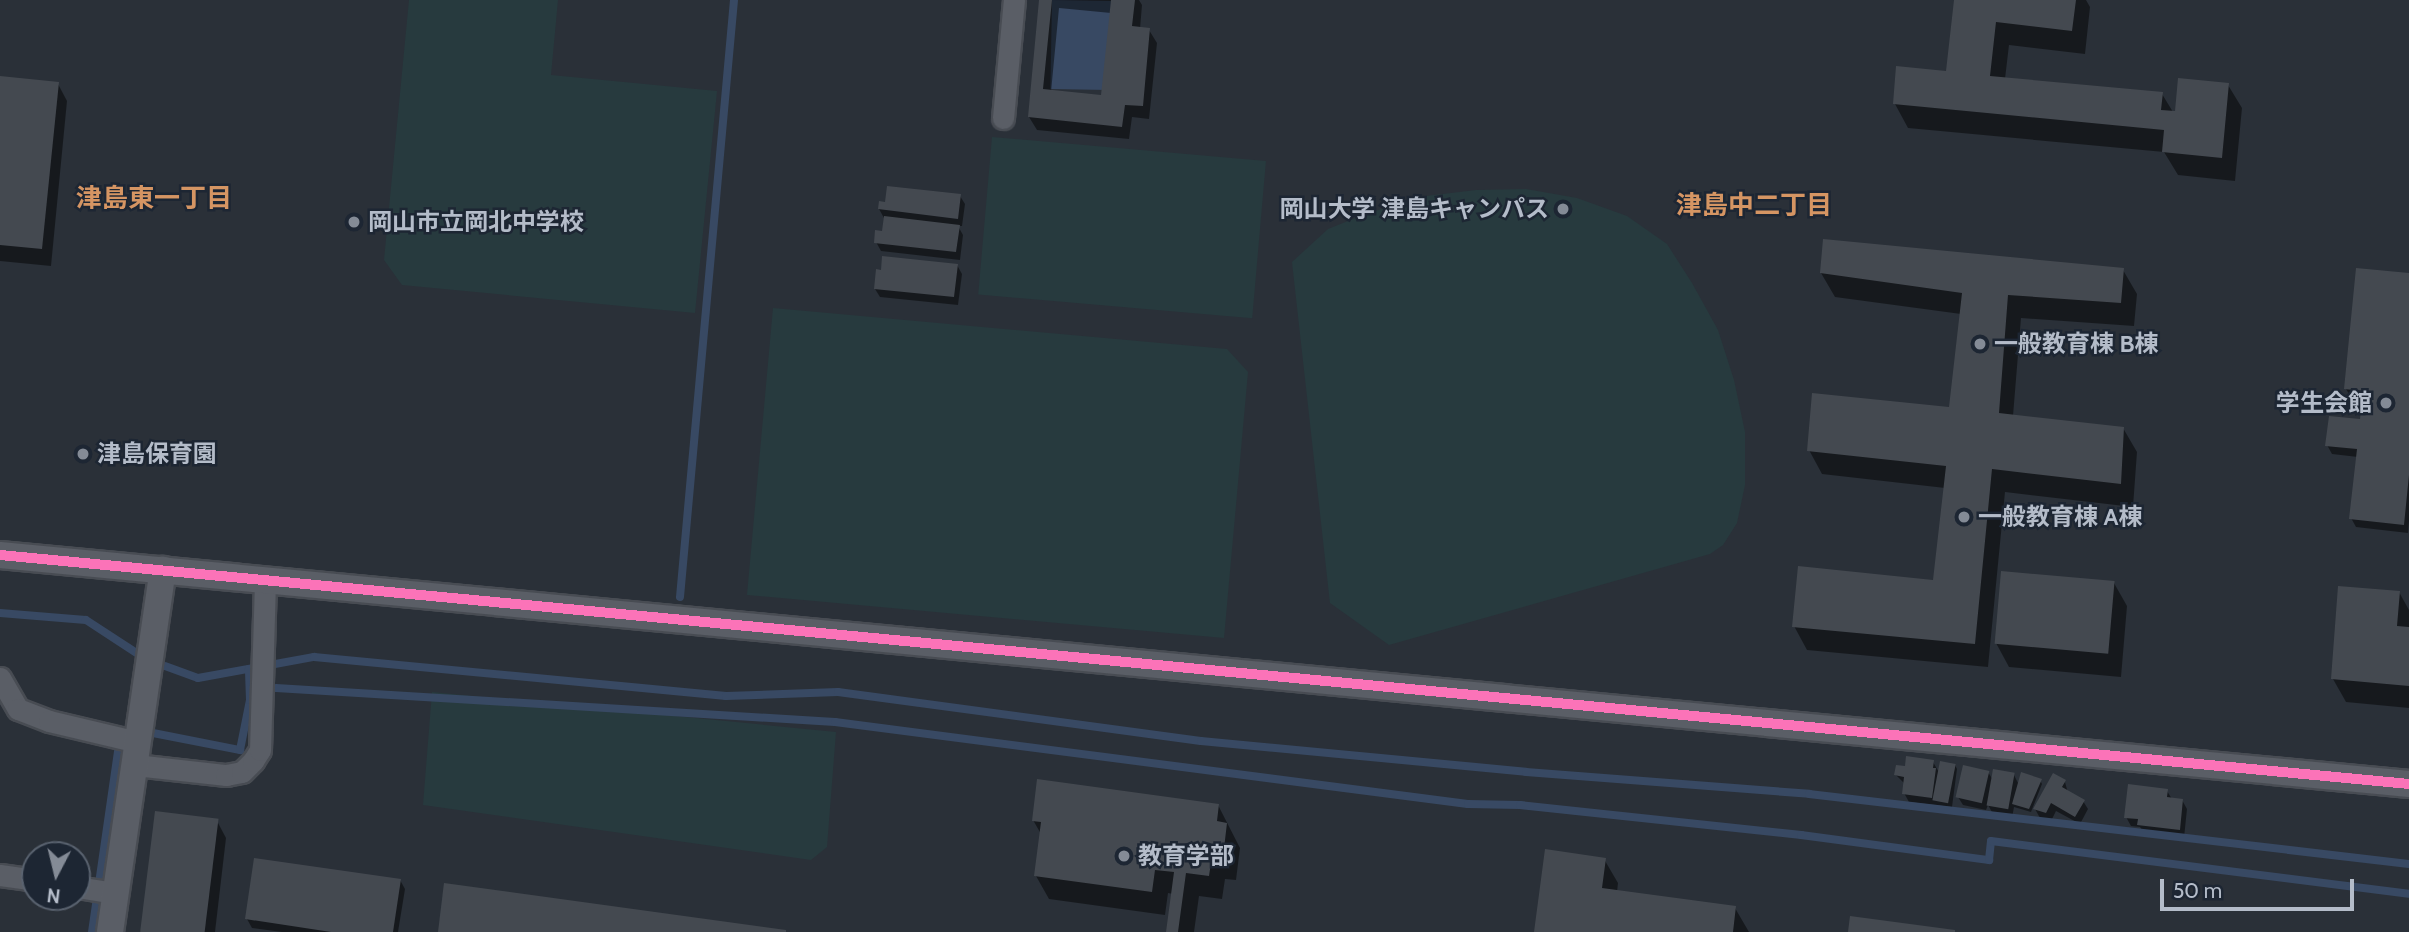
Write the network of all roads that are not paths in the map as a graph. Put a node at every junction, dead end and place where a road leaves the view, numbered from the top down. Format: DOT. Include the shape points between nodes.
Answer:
graph roads {
  1 [pos="1014,0"];
  2 [pos="1003,118"];
  3 [pos="0,555"];
  4 [pos="163,570"];
  5 [pos="265,580"];
  6 [pos="6,689"];
  7 [pos="128,746"];
  8 [pos="2409,783"];
  9 [pos="0,875"];
  10 [pos="21,878"];
  11 [pos="97,890"];
  12 [pos="110,932"];
  1 -- 2 [label="street"];
  3 -- 4 [label="street"];
  4 -- 5 [label="street"];
  4 -- 7 [label="street"];
  5 -- 7 [label="street" via="260,750 242,772 226,775"];
  5 -- 8 [label="street"];
  6 -- 7 [label="street" via="18,709"];
  7 -- 11 [label="street"];
  9 -- 10 [label="street"];
  11 -- 12 [label="street"];
}
